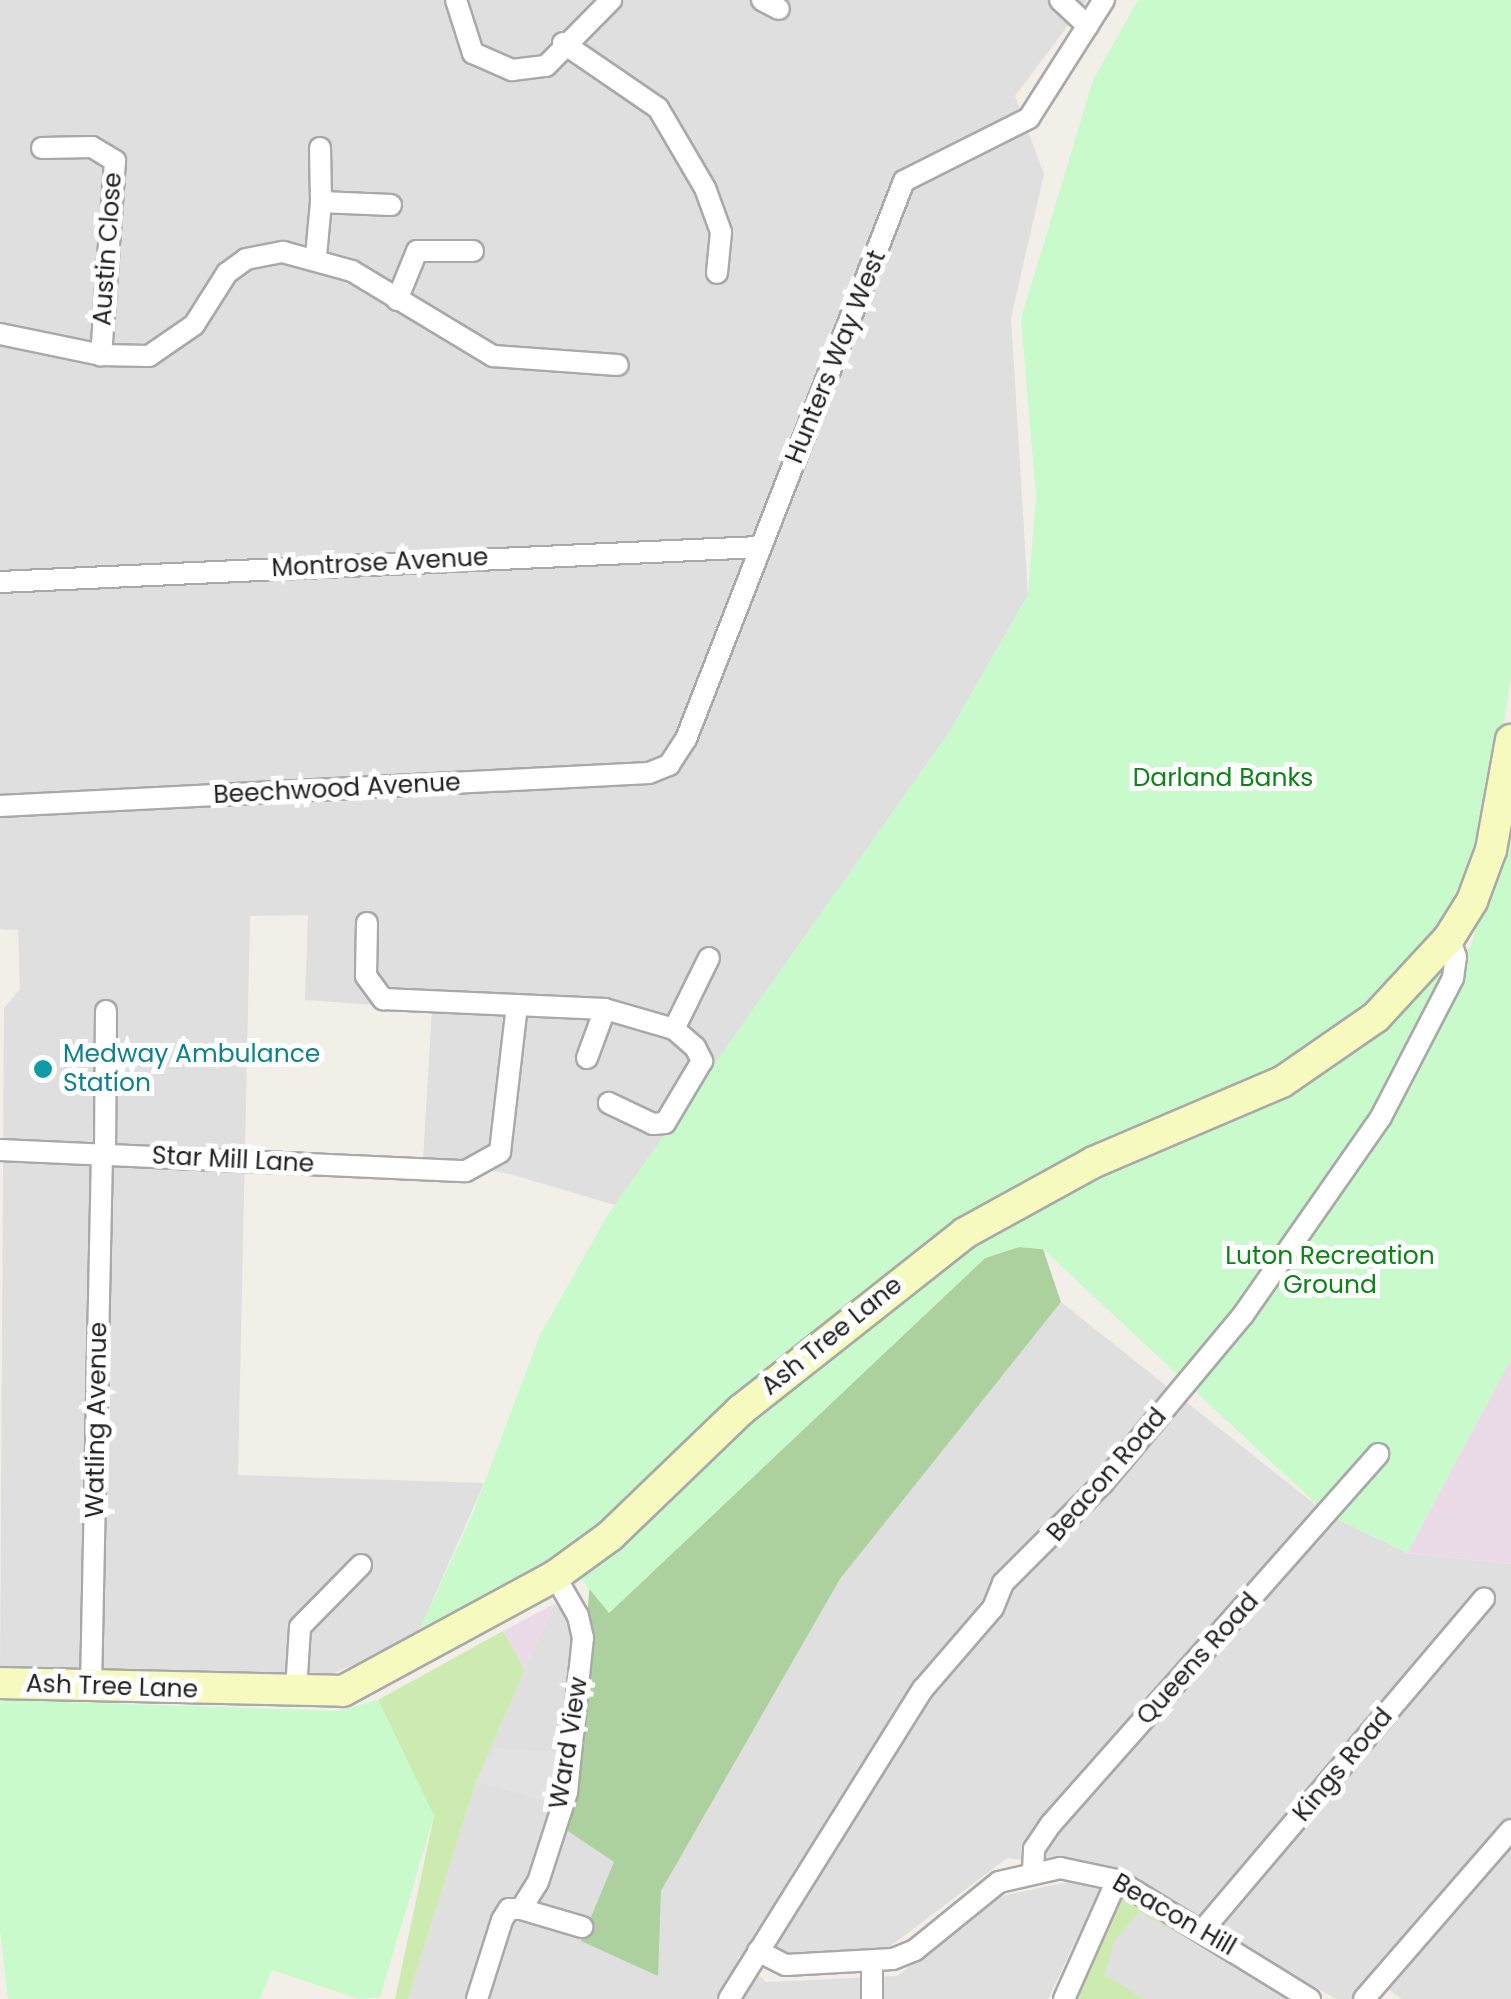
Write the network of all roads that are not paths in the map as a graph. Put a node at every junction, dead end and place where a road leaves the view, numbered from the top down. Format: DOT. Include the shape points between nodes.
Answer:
graph roads {
  1 [pos="456,0"];
  2 [pos="611,0"];
  3 [pos="1060,0"];
  4 [pos="1104,0"];
  5 [pos="1088,26"];
  6 [pos="563,42"];
  7 [pos="42,148"];
  8 [pos="320,148"];
  9 [pos="321,202"];
  10 [pos="391,205"];
  11 [pos="473,251"];
  12 [pos="316,256"];
  13 [pos="718,273"];
  14 [pos="397,300"];
  15 [pos="0,334"];
  16 [pos="101,355"];
  17 [pos="618,365"];
  18 [pos="759,546"];
  19 [pos="0,582"];
  20 [pos="1511,740"];
  21 [pos="672,763"];
  22 [pos="0,806"];
  23 [pos="367,923"];
  24 [pos="1449,938"];
  25 [pos="709,958"];
  26 [pos="517,1005"];
  27 [pos="606,1009"];
  28 [pos="106,1011"];
  29 [pos="674,1029"];
  30 [pos="587,1058"];
  31 [pos="609,1103"];
  32 [pos="0,1150"];
  33 [pos="103,1154"];
  34 [pos="1378,1454"];
  35 [pos="361,1565"];
  36 [pos="555,1576"];
  37 [pos="1484,1599"];
  38 [pos="0,1684"];
  39 [pos="91,1686"];
  40 [pos="296,1691"];
  41 [pos="1511,1830"];
  42 [pos="1032,1870"];
  43 [pos="1117,1880"];
  44 [pos="520,1910"];
  45 [pos="582,1928"];
  46 [pos="1202,1931"];
  47 [pos="758,1951"];
  48 [pos="872,1963"];
  49 [pos="476,1999"];
  50 [pos="728,1999"];
  51 [pos="872,1999"];
  52 [pos="1064,1999"];
  53 [pos="1310,1999"];
  54 [pos="1364,1999"];
  1 -- 6 [label="street" via="473,53 512,70 546,66"];
  2 -- 6 [label="street"];
  3 -- 5 [label="street"];
  4 -- 5 [label="street, Hunters Way West"];
  5 -- 18 [label="street, Hunters Way West" via="1029,118 904,181"];
  6 -- 13 [label="street" via="658,108 705,188 720,232"];
  7 -- 16 [label="street, Austin Close" via="92,147 115,161"];
  8 -- 9 [label="street"];
  9 -- 10 [label="street"];
  9 -- 12 [label="street"];
  11 -- 14 [label="street" via="417,250"];
  12 -- 14 [label="street"];
  12 -- 16 [label="street" via="246,258 226,273 194,325 173,344 149,356"];
  14 -- 17 [label="street" via="493,356"];
  15 -- 16 [label="street"];
  18 -- 19 [label="street, Montrose Avenue"];
  18 -- 21 [label="street, Hunters Way West"];
  20 -- 24 [label="street, Ash Tree Lane" via="1491,850"];
  21 -- 22 [label="street, Beechwood Avenue" via="649,773"];
  23 -- 26 [label="street" via="366,976 383,999"];
  24 -- 36 [label="street, Ash Tree Lane" via="1376,1017 1309,1066 1242,1102 1094,1162 964,1232 741,1410 610,1536"];
  24 -- 47 [label="street, Beacon Road" via="1453,978 1381,1118 1242,1316 1102,1483 1004,1583 993,1608 923,1689"];
  25 -- 29 [label="street"];
  26 -- 27 [label="street"];
  26 -- 33 [label="street, Star Mill Lane" via="500,1152 466,1170"];
  27 -- 29 [label="street"];
  27 -- 30 [label="street"];
  28 -- 33 [label="street, Watling Avenue"];
  29 -- 31 [label="street" via="702,1061 665,1123"];
  32 -- 33 [label="street, Star Mill Lane"];
  33 -- 39 [label="street, Watling Avenue"];
  34 -- 42 [label="street, Queens Road" via="1051,1824 1034,1849"];
  35 -- 40 [label="street" via="300,1626"];
  36 -- 40 [label="street, Ash Tree Lane" via="343,1691"];
  36 -- 44 [label="street, Ward View" via="582,1627 580,1680 567,1792 538,1882"];
  37 -- 46 [label="street, Kings Road"];
  38 -- 39 [label="street, Ash Tree Lane"];
  39 -- 40 [label="street, Ash Tree Lane"];
  41 -- 54 [label="street"];
  42 -- 43 [label="street, Beacon Hill" via="1087,1871"];
  42 -- 48 [label="street, Beacon Hill" via="978,1896 914,1951"];
  43 -- 46 [label="street, Beacon Hill"];
  43 -- 52 [label="street"];
  44 -- 45 [label="street"];
  44 -- 49 [label="street, Ward View" via="509,1909 502,1920"];
  46 -- 53 [label="street, Beacon Hill"];
  47 -- 48 [label="street, Beacon Hill" via="786,1966"];
  47 -- 50 [label="street, Beacon Road"];
  48 -- 51 [label="street"];
}
